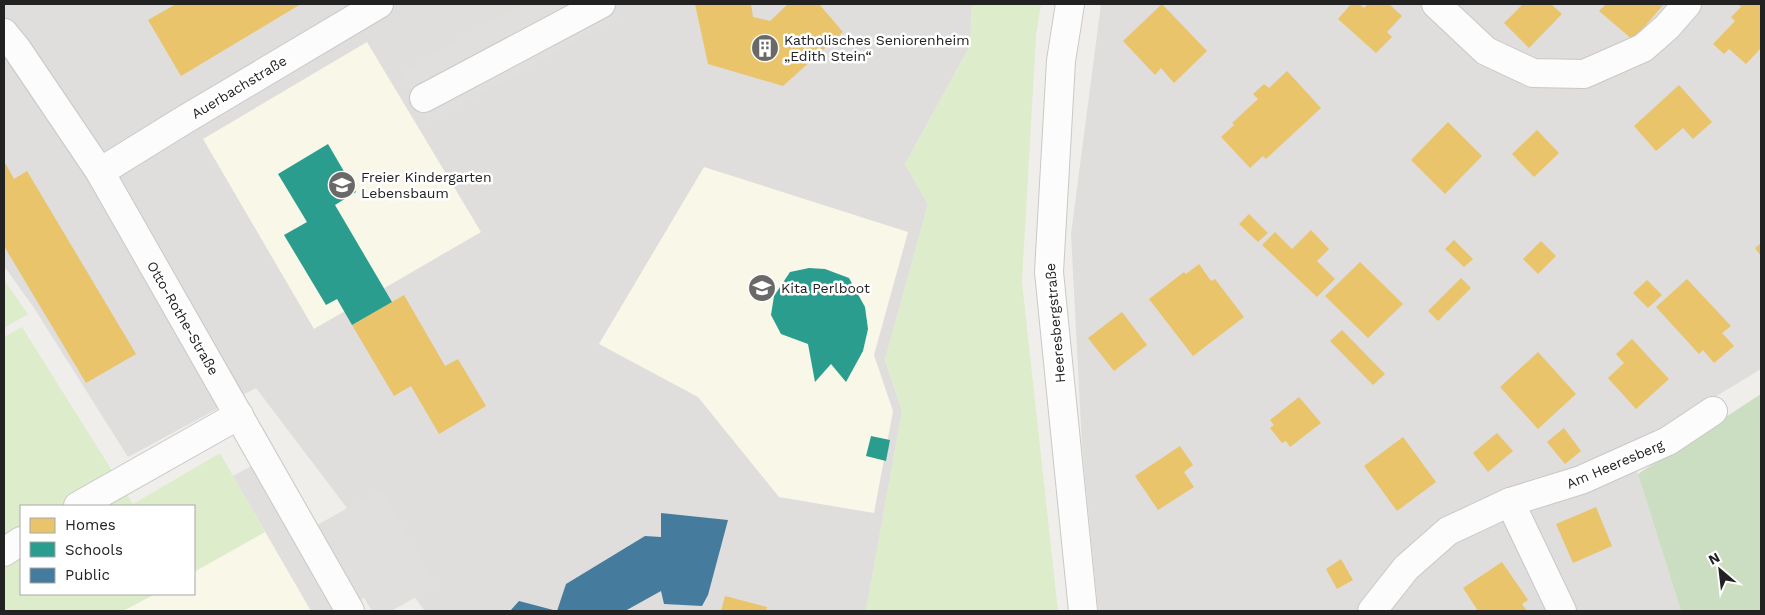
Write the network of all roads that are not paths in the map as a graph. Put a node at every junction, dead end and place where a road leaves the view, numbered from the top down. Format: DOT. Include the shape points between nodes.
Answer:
graph roads {
  1 [pos="379,4"];
  2 [pos="601,4"];
  3 [pos="1070,4"];
  4 [pos="1436,4"];
  5 [pos="1687,4"];
  6 [pos="4,33"];
  7 [pos="424,98"];
  8 [pos="100,172"];
  9 [pos="1712,411"];
  10 [pos="239,414"];
  11 [pos="1510,502"];
  12 [pos="80,505"];
  13 [pos="20,542"];
  14 [pos="4,552"];
  15 [pos="350,611"];
  16 [pos="1083,611"];
  17 [pos="1372,611"];
  18 [pos="1562,611"];
  1 -- 8 [label="street, Auerbachstraße"];
  2 -- 7 [label="street"];
  3 -- 16 [label="street, Heeresbergstraße" via="1061,61 1048,272"];
  4 -- 5 [label="street" via="1486,51 1533,73 1584,74 1643,48 1667,28"];
  6 -- 8 [label="street, Otto-Rothe-Straße"];
  8 -- 10 [label="street, Otto-Rothe-Straße"];
  9 -- 11 [label="street, Am Heeresberg" via="1660,445 1581,480"];
  10 -- 12 [label="street"];
  10 -- 15 [label="street, Otto-Rothe-Straße"];
  11 -- 17 [label="street, Am Heeresberg" via="1448,531 1406,568"];
  11 -- 18 [label="street"];
  13 -- 14 [label="street"];
}
